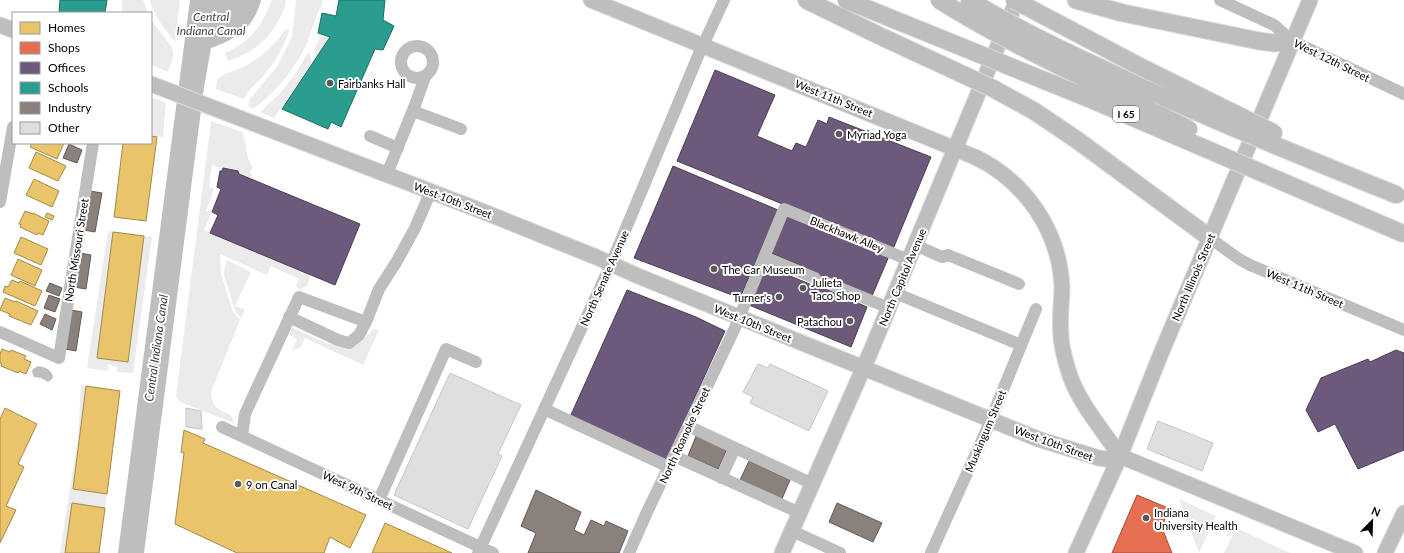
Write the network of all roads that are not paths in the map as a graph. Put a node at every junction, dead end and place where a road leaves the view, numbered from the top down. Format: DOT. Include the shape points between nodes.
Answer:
graph roads {
  1 [pos="590,0"];
  2 [pos="724,0"];
  3 [pos="806,0"];
  4 [pos="846,0"];
  5 [pos="939,0"];
  6 [pos="968,0"];
  7 [pos="1014,0"];
  8 [pos="1017,0"];
  9 [pos="1076,0"];
  10 [pos="1220,0"];
  11 [pos="1310,0"];
  12 [pos="0,25"];
  13 [pos="12,30"];
  14 [pos="1292,41"];
  15 [pos="704,46"];
  16 [pos="426,77"];
  17 [pos="152,84"];
  18 [pos="1404,94"];
  19 [pos="414,108"];
  20 [pos="462,127"];
  21 [pos="12,133"];
  22 [pos="370,136"];
  23 [pos="93,144"];
  24 [pos="398,148"];
  25 [pos="956,149"];
  26 [pos="387,174"];
  27 [pos="431,191"];
  28 [pos="1401,197"];
  29 [pos="0,202"];
  30 [pos="784,209"];
  31 [pos="1361,216"];
  32 [pos="1404,234"];
  33 [pos="1210,238"];
  34 [pos="917,242"];
  35 [pos="764,257"];
  36 [pos="909,260"];
  37 [pos="611,264"];
  38 [pos="1019,284"];
  39 [pos="895,293"];
  40 [pos="889,308"];
  41 [pos="1036,309"];
  42 [pos="289,317"];
  43 [pos="739,317"];
  44 [pos="366,322"];
  45 [pos="1404,330"];
  46 [pos="0,332"];
  47 [pos="1021,345"];
  48 [pos="476,362"];
  49 [pos="864,367"];
  50 [pos="544,409"];
  51 [pos="991,419"];
  52 [pos="688,426"];
  53 [pos="222,427"];
  54 [pos="242,436"];
  55 [pos="735,448"];
  56 [pos="1120,456"];
  57 [pos="672,461"];
  58 [pos="721,478"];
  59 [pos="813,484"];
  60 [pos="379,500"];
  61 [pos="800,513"];
  62 [pos="1404,513"];
  63 [pos="792,531"];
  64 [pos="479,550"];
  65 [pos="493,553"];
  66 [pos="629,553"];
  67 [pos="782,553"];
  68 [pos="840,553"];
  69 [pos="931,553"];
  70 [pos="1076,553"];
  71 [pos="1355,553"];
  72 [pos="1386,553"];
  1 -- 15 [label="main road, West 11th Street"];
  2 -- 15 [label="street, North Senate Avenue"];
  3 -- 33 [label="highway, bridge" via="992,88 1034,111"];
  4 -- 31 [label="highway, I 65, bridge" via="1098,102"];
  5 -- 31 [label="highway, bridge" via="986,29 1042,58"];
  6 -- 28 [label="highway, bridge" via="1022,31 1126,81"];
  7 -- 28 [label="highway, bridge"];
  8 -- 25 [label="main road, North Capitol Avenue"];
  9 -- 14 [label="highway" via="1123,13 1259,41"];
  10 -- 14 [label="street, West 12th Street" via="1274,25"];
  11 -- 14 [label="main road, North Illinois Street"];
  12 -- 13 [label="main road"];
  14 -- 18 [label="street, West 12th Street"];
  14 -- 33 [label="main road, North Illinois Street"];
  15 -- 25 [label="main road, West 11th Street"];
  15 -- 37 [label="street, North Senate Avenue"];
  16 -- 19 [label="street"];
  17 -- 26 [label="main road, West 10th Street"];
  19 -- 20 [label="street"];
  19 -- 24 [label="street"];
  21 -- 29 [label="street"];
  22 -- 24 [label="street"];
  23 -- 46 [label="street, North Missouri Street" via="58,358"];
  24 -- 26 [label="street"];
  25 -- 34 [label="main road, North Capitol Avenue"];
  25 -- 56 [label="main road, West 11th Street" via="987,163 1006,176 1026,195 1043,219 1055,248 1061,275 1060,335 1070,377 1082,401"];
  26 -- 27 [label="main road, West 10th Street"];
  27 -- 37 [label="main road, West 10th Street"];
  27 -- 44 [label="street" via="415,228 379,289"];
  30 -- 35 [label="street, North Roanoke Street"];
  30 -- 36 [label="street, Blackhawk Alley"];
  31 -- 32 [label="highway, I 65, bridge"];
  33 -- 45 [label="street, West 11th Street" via="1250,265"];
  33 -- 56 [label="main road, North Illinois Street"];
  34 -- 36 [label="main road, North Capitol Avenue"];
  34 -- 38 [label="street" via="946,250 948,255"];
  35 -- 40 [label="street"];
  35 -- 43 [label="street, North Roanoke Street"];
  36 -- 39 [label="main road, North Capitol Avenue"];
  37 -- 43 [label="main road, West 10th Street"];
  37 -- 50 [label="street, North Senate Avenue"];
  39 -- 40 [label="main road, North Capitol Avenue"];
  39 -- 47 [label="street"];
  40 -- 49 [label="main road, North Capitol Avenue"];
  41 -- 47 [label="street, Muskingum Street"];
  42 -- 44 [label="street" via="349,343 359,335"];
  42 -- 44 [label="street" via="299,297"];
  42 -- 54 [label="street" via="245,414"];
  43 -- 49 [label="main road, West 10th Street"];
  43 -- 52 [label="street, North Roanoke Street"];
  47 -- 51 [label="street, Muskingum Street"];
  48 -- 60 [label="street" via="446,349"];
  49 -- 51 [label="main road, West 10th Street"];
  49 -- 59 [label="main road, North Capitol Avenue"];
  50 -- 57 [label="street"];
  50 -- 64 [label="street, North Senate Avenue"];
  51 -- 56 [label="main road, West 10th Street" via="1092,457 1106,459"];
  51 -- 69 [label="street, Muskingum Street"];
  52 -- 55 [label="street"];
  52 -- 57 [label="street, North Roanoke Street"];
  53 -- 54 [label="street, West 9th Street"];
  54 -- 60 [label="street, West 9th Street"];
  55 -- 58 [label="street"];
  55 -- 59 [label="street"];
  56 -- 70 [label="main road, North Illinois Street"];
  56 -- 71 [label="main road"];
  57 -- 58 [label="street"];
  57 -- 66 [label="street, North Roanoke Street"];
  58 -- 61 [label="street"];
  59 -- 61 [label="main road, North Capitol Avenue"];
  60 -- 64 [label="street, West 9th Street"];
  61 -- 63 [label="main road, North Capitol Avenue"];
  62 -- 72 [label="main road"];
  63 -- 67 [label="main road, North Capitol Avenue"];
  63 -- 68 [label="street"];
  64 -- 65 [label="street, West 9th Street"];
}
